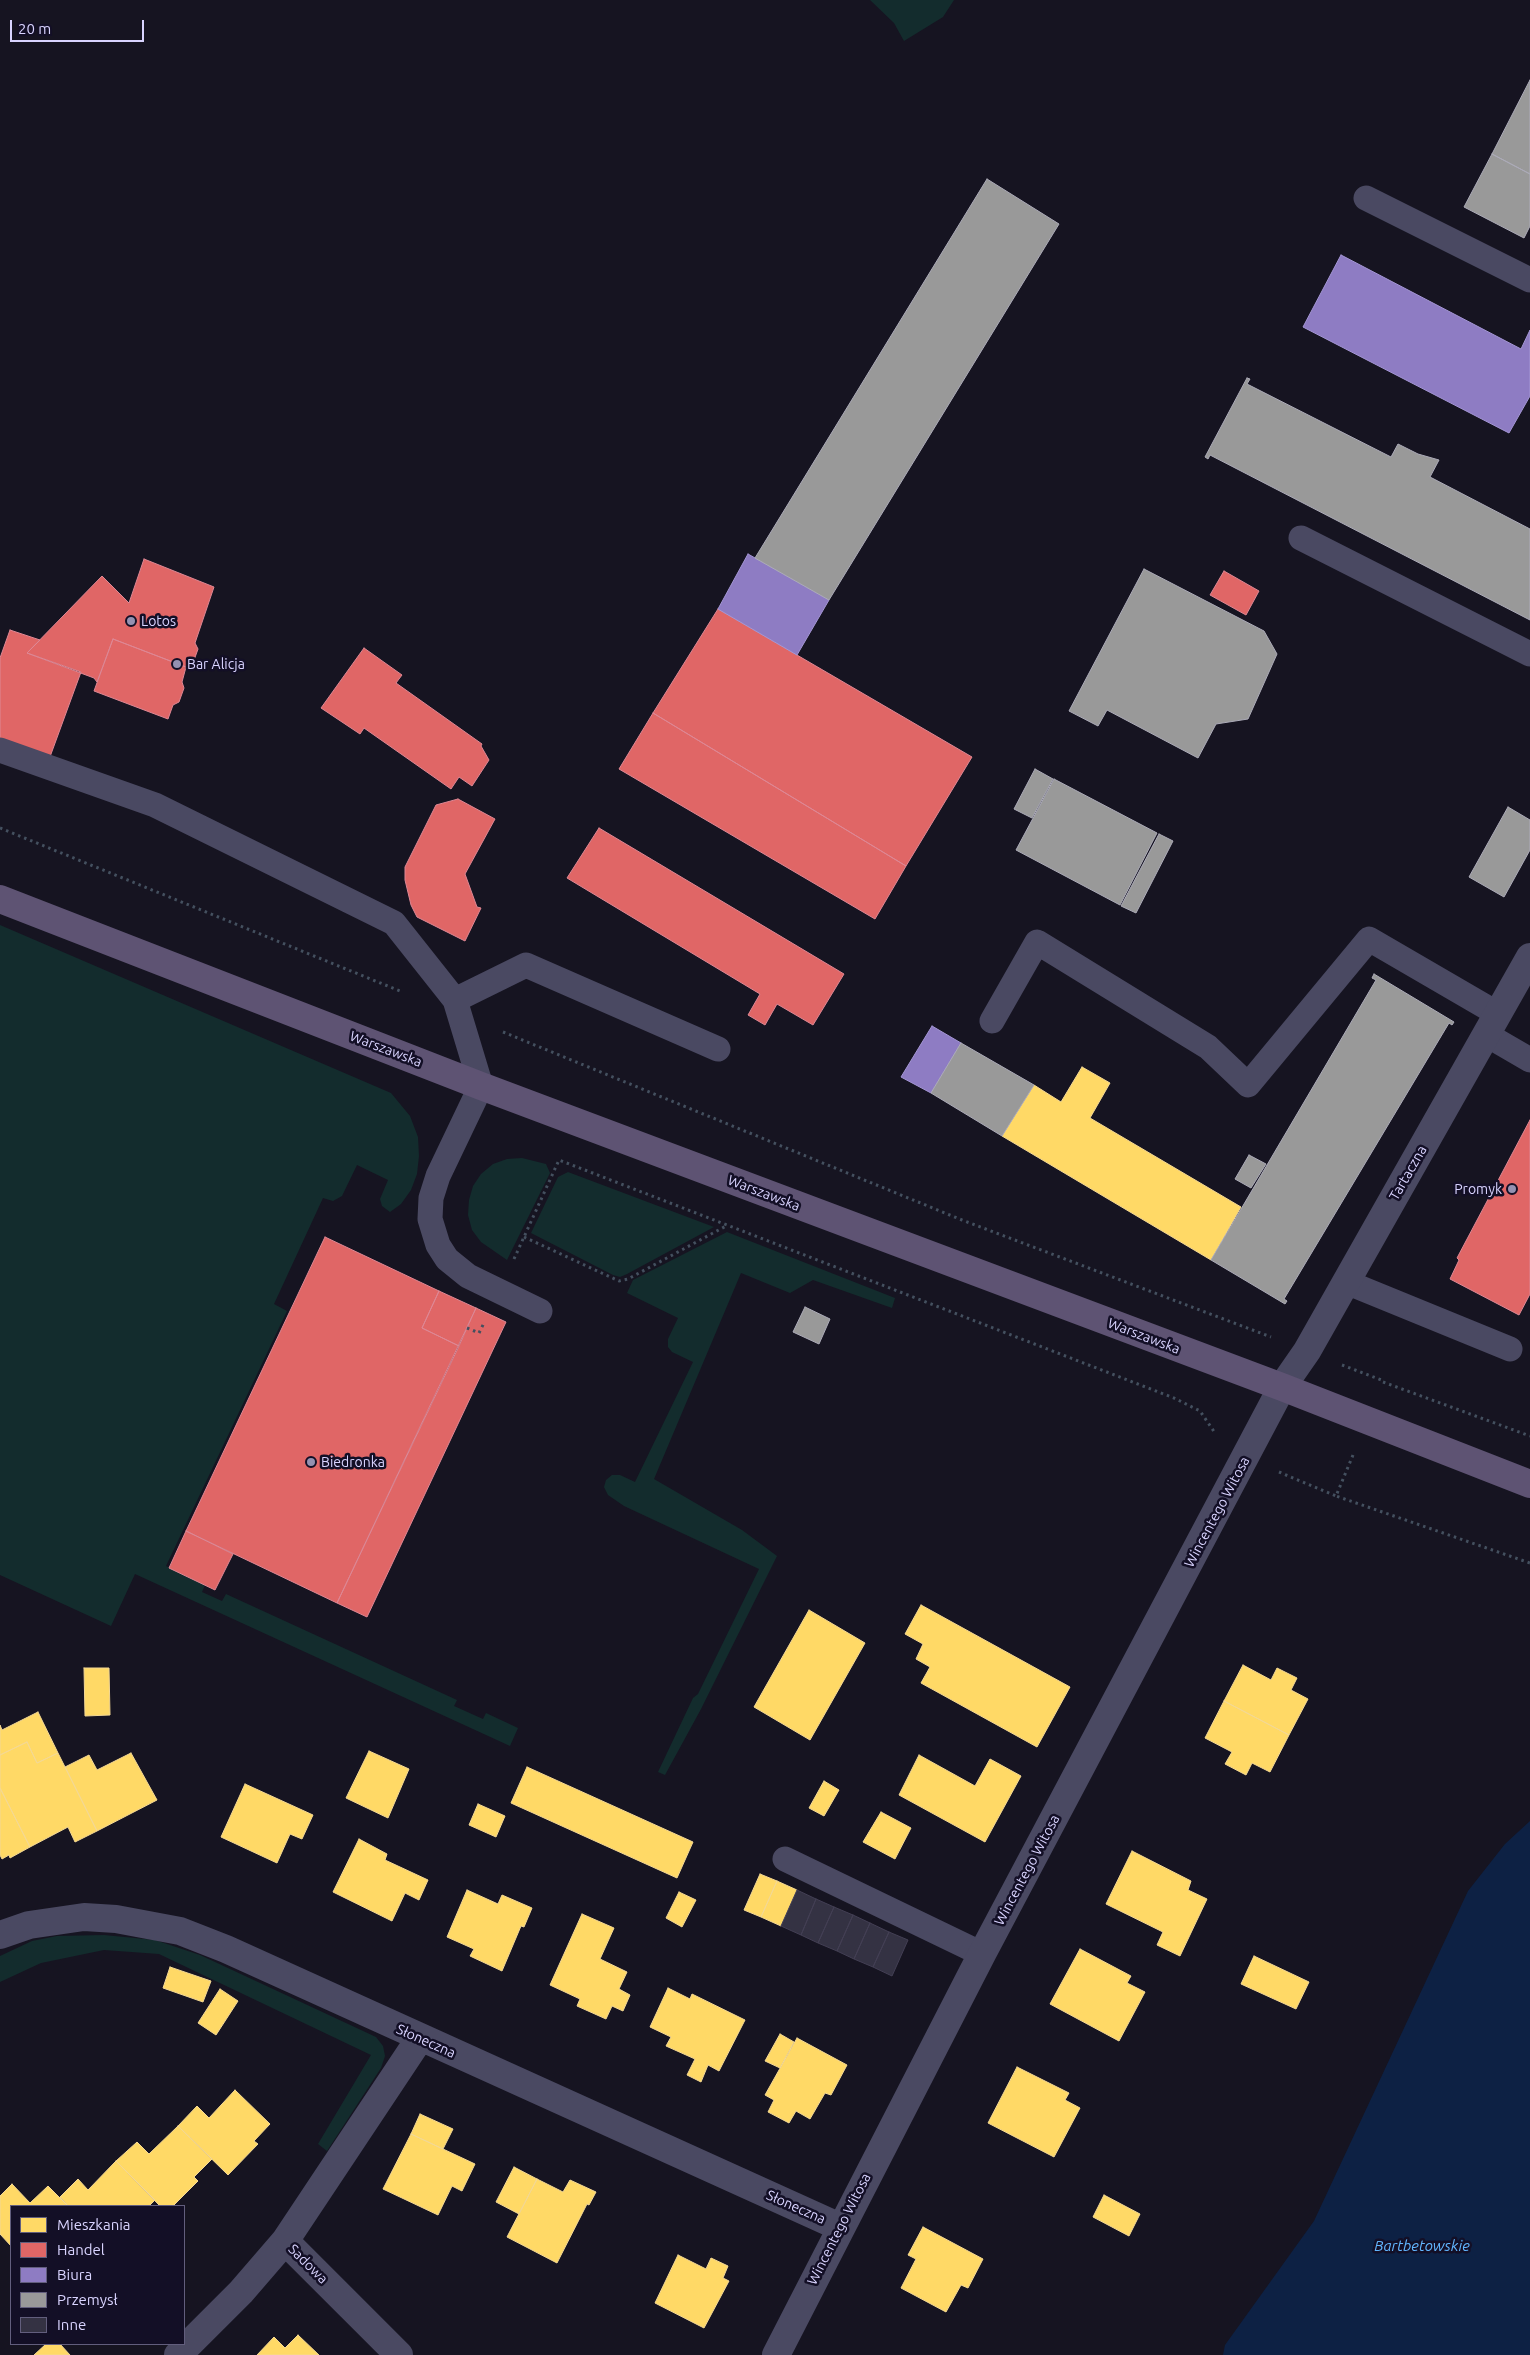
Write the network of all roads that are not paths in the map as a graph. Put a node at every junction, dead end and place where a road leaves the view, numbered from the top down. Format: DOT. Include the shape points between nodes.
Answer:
graph roads {
  1 [pos="1366,198"];
  2 [pos="1530,280"];
  3 [pos="1301,538"];
  4 [pos="1530,654"];
  5 [pos="0,750"];
  6 [pos="0,899"];
  7 [pos="1530,957"];
  8 [pos="457,1007"];
  9 [pos="992,1021"];
  10 [pos="1492,1024"];
  11 [pos="718,1049"];
  12 [pos="1530,1060"];
  13 [pos="481,1086"];
  14 [pos="1346,1282"];
  15 [pos="540,1312"];
  16 [pos="1510,1349"];
  17 [pos="1282,1388"];
  18 [pos="1530,1484"];
  19 [pos="785,1860"];
  20 [pos="0,1935"];
  21 [pos="982,1954"];
  22 [pos="420,2038"];
  23 [pos="840,2227"];
  24 [pos="285,2241"];
  25 [pos="178,2355"];
  26 [pos="399,2355"];
  27 [pos="776,2355"];
  1 -- 2 [label="lane"];
  3 -- 4 [label="lane"];
  5 -- 8 [label="lane" via="155,805 394,923"];
  6 -- 13 [label="main road, Warszawska"];
  7 -- 10 [label="street, Tartaczna"];
  8 -- 11 [label="lane" via="526,965"];
  8 -- 13 [label="lane"];
  9 -- 10 [label="lane" via="1037,942 1208,1046 1248,1085 1369,939"];
  10 -- 12 [label="lane"];
  10 -- 14 [label="street, Tartaczna"];
  13 -- 15 [label="lane" via="438,1176 431,1198 430,1219 438,1245 447,1259 468,1276"];
  13 -- 17 [label="main road, Warszawska"];
  14 -- 16 [label="lane"];
  14 -- 17 [label="street, Tartaczna"];
  17 -- 18 [label="main road, Warszawska"];
  17 -- 21 [label="street, Wincentego Witosa"];
  19 -- 21 [label="lane"];
  20 -- 22 [label="street, Słoneczna" via="29,1925 84,1917 156,1925 226,1949"];
  21 -- 23 [label="street, Wincentego Witosa"];
  22 -- 23 [label="street, Słoneczna"];
  22 -- 24 [label="street"];
  23 -- 27 [label="street, Wincentego Witosa"];
  24 -- 25 [label="street, Sadowa" via="241,2292"];
  24 -- 26 [label="street, Sadowa"];
}
